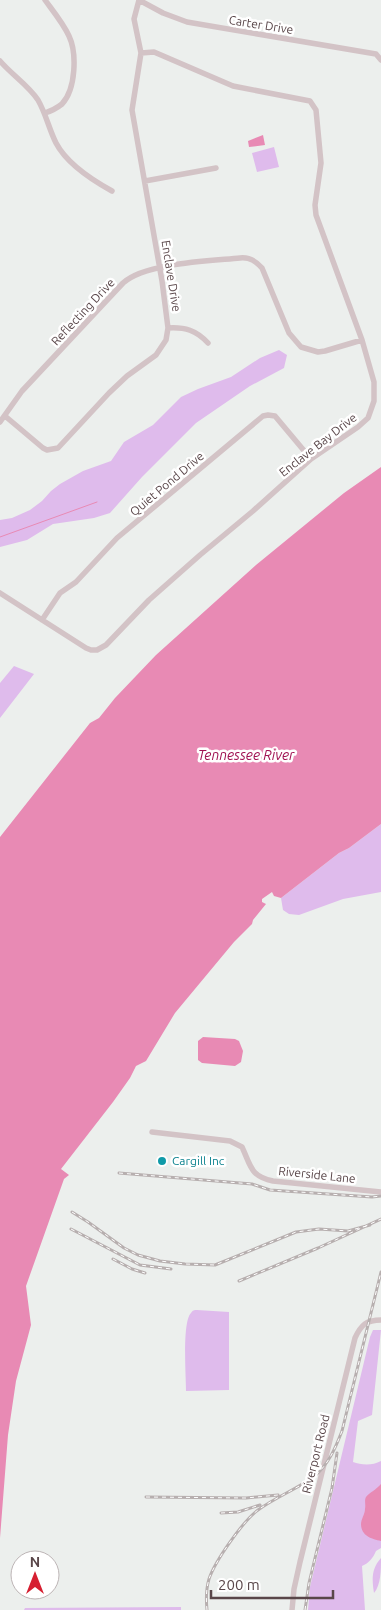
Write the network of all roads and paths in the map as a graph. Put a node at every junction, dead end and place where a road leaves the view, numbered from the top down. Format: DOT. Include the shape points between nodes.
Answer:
graph roads {
  1 [pos="45,0"];
  2 [pos="139,0"];
  3 [pos="141,53"];
  4 [pos="381,60"];
  5 [pos="0,61"];
  6 [pos="45,113"];
  7 [pos="216,168"];
  8 [pos="145,181"];
  9 [pos="112,191"];
  10 [pos="160,268"];
  11 [pos="168,328"];
  12 [pos="362,340"];
  13 [pos="208,343"];
  14 [pos="5,416"];
  15 [pos="0,422"];
  16 [pos="311,459"];
  17 [pos="0,594"];
  18 [pos="42,620"];
  19 [pos="152,1132"];
  20 [pos="381,1192"];
  21 [pos="381,1320"];
  22 [pos="292,1610"];
  1 -- 6 [label="street" via="70,37 74,63 66,98 58,107"];
  2 -- 3 [label="street, Enclave Drive" via="134,19"];
  2 -- 4 [label="street, Carter Drive" via="187,22 376,54"];
  3 -- 8 [label="street, Enclave Drive" via="132,110"];
  3 -- 12 [label="street, Enclave Bay Drive" via="154,52 232,86 310,101 316,110 321,164 316,215"];
  5 -- 6 [label="street" via="32,92"];
  6 -- 9 [label="street" via="62,152"];
  7 -- 8 [label="street"];
  8 -- 10 [label="street, Enclave Drive"];
  10 -- 11 [label="street, Enclave Drive"];
  10 -- 12 [label="street, Reflecting Drive" via="250,258 262,268 288,333 301,347 318,352"];
  10 -- 14 [label="street, Reflecting Drive" via="136,274 123,283 22,391"];
  11 -- 13 [label="street" via="190,329"];
  11 -- 14 [label="street, Enclave Drive" via="166,340 156,355 109,393 58,448 43,448"];
  12 -- 16 [label="street, Enclave Bay Drive" via="374,382 372,409 358,427"];
  14 -- 15 [label="street, Reflecting Drive"];
  16 -- 18 [label="street, Enclave Bay Drive" via="149,600 106,645 91,650"];
  16 -- 18 [label="street, Quiet Pond Drive" via="275,416 263,416 117,538 76,582 60,593"];
  17 -- 18 [label="street, Enclave Bay Drive"];
  19 -- 20 [label="street, Riverside Lane" via="230,1141 242,1147 253,1173 262,1179"];
  21 -- 22 [label="street, Riverport Road" via="365,1322 355,1338 300,1562"];
}
